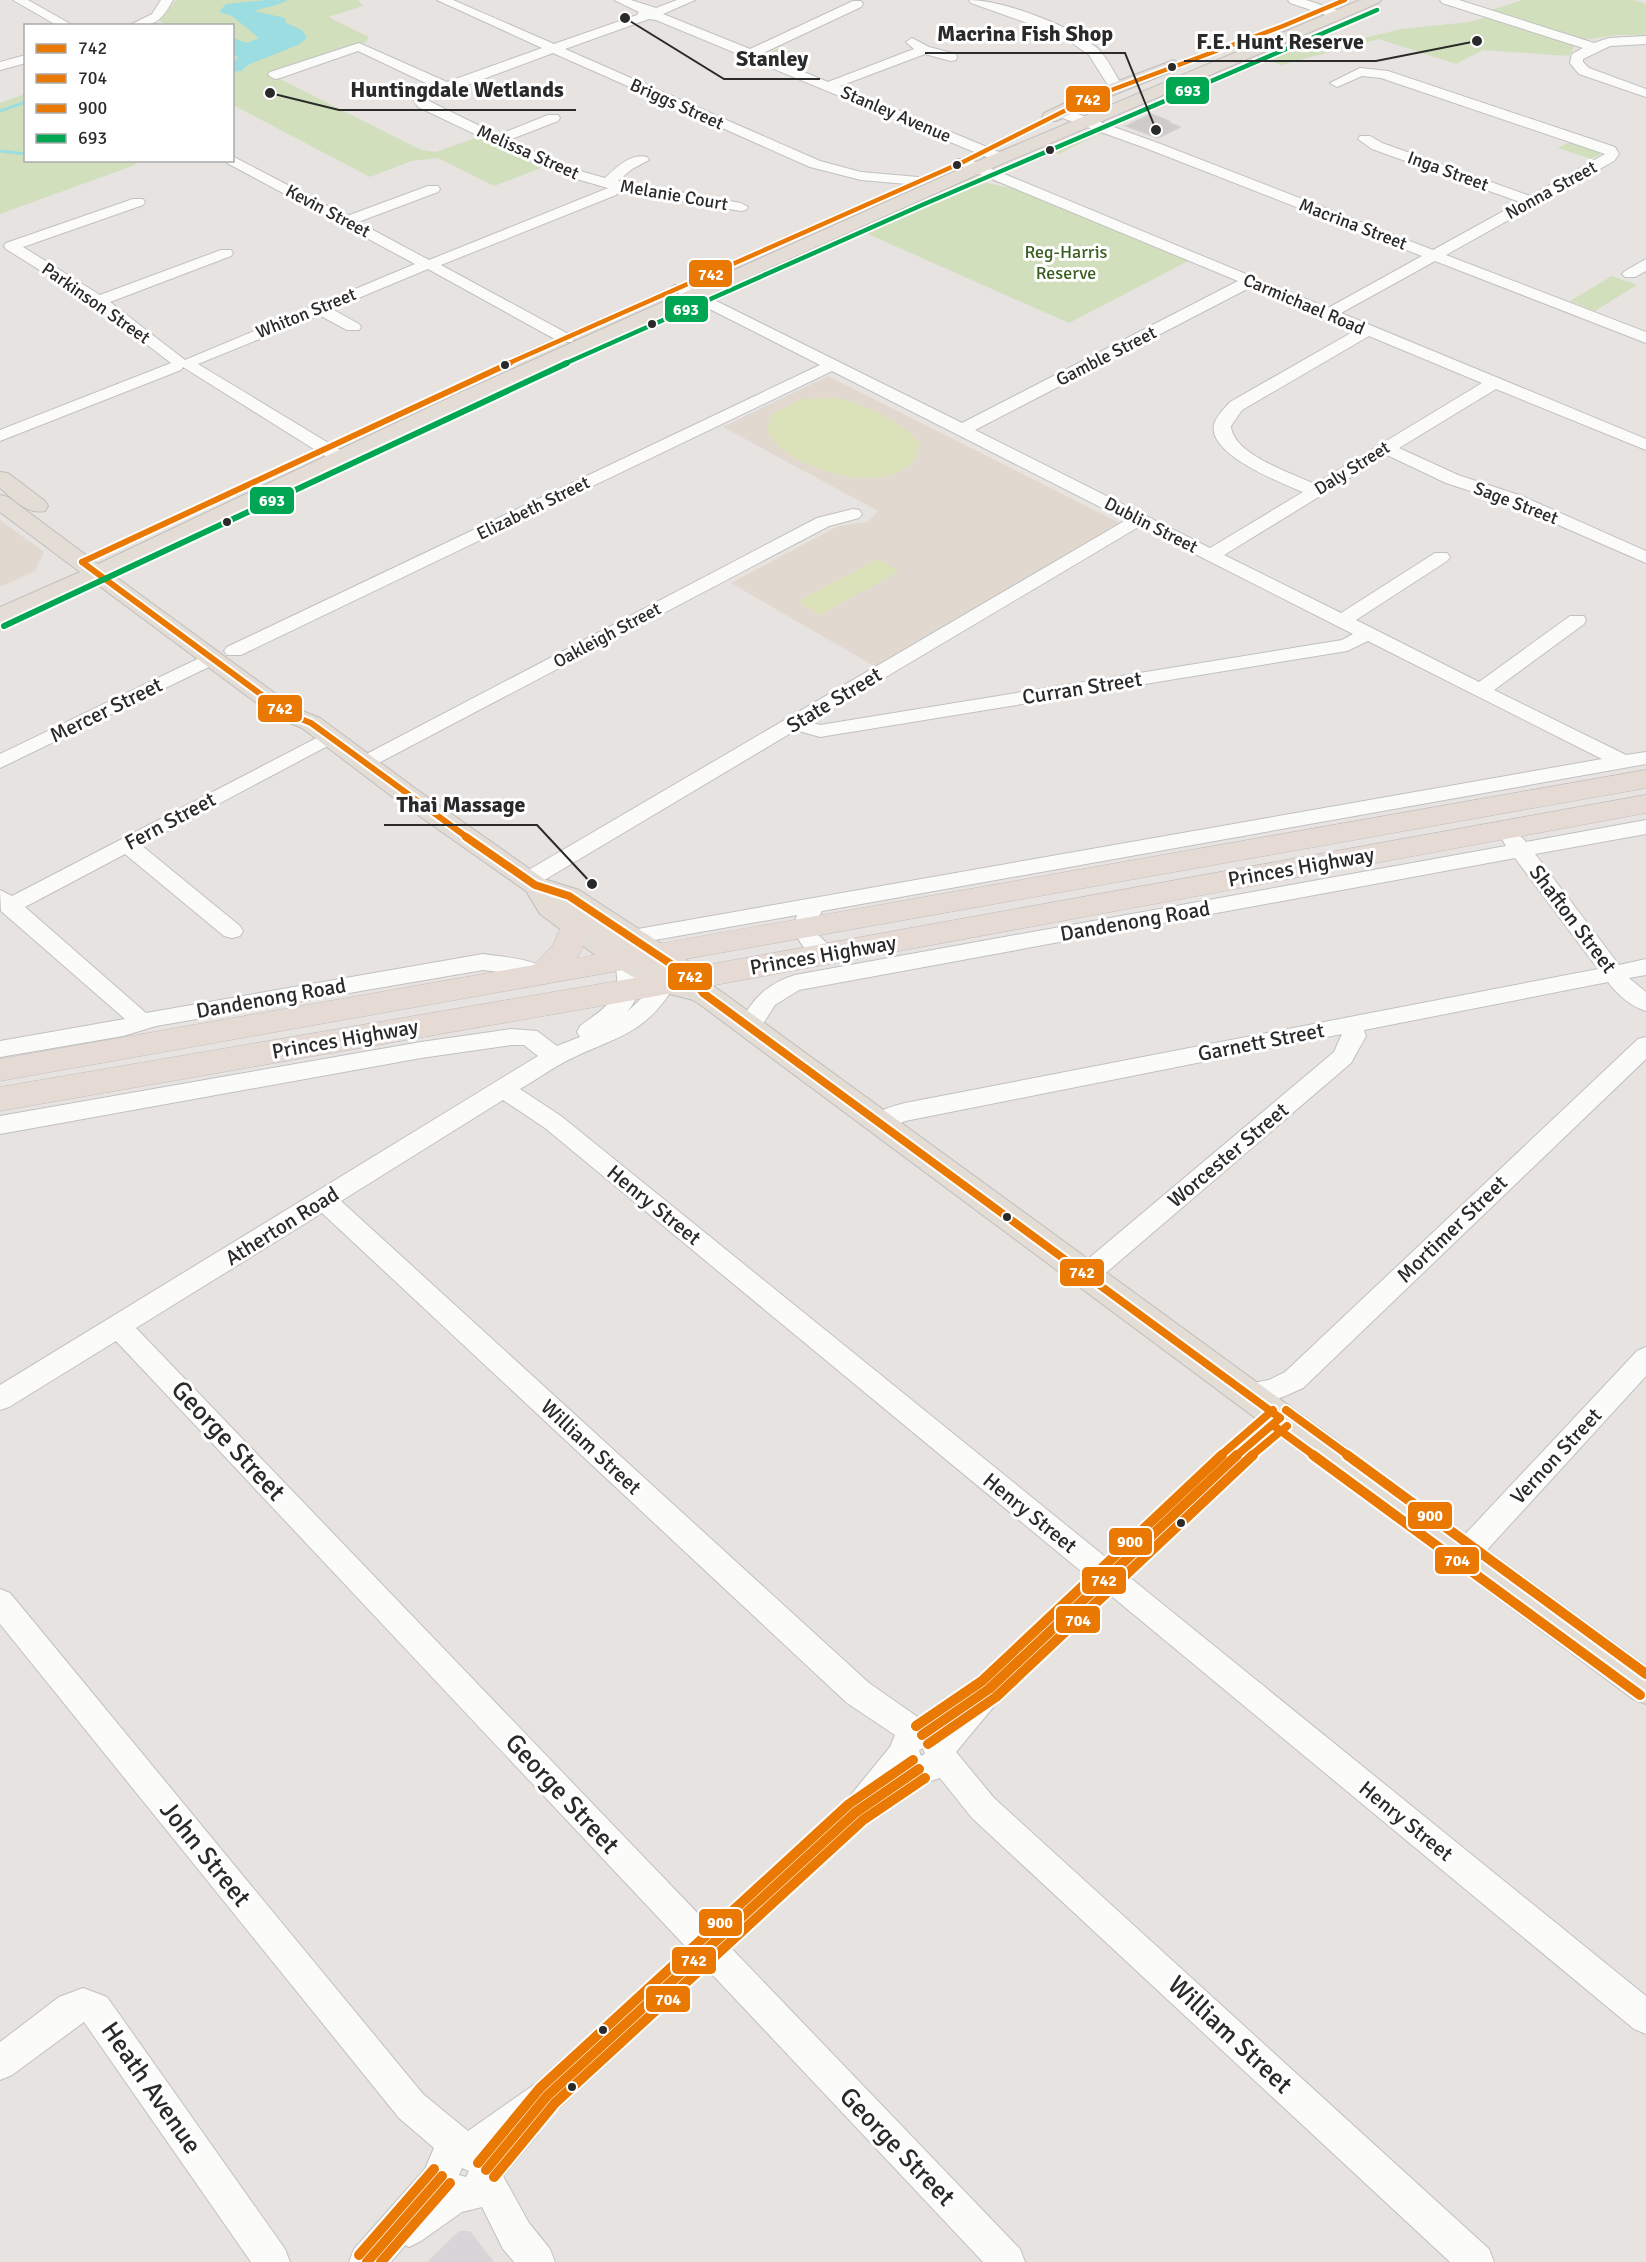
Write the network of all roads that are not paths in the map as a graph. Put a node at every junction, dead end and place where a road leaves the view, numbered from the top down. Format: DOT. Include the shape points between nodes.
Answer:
graph roads {
  1 [pos="167,0"];
  2 [pos="443,0"];
  3 [pos="620,0"];
  4 [pos="689,0"];
  5 [pos="975,0"];
  6 [pos="1294,0"];
  7 [pos="1373,0"];
  8 [pos="1446,0"];
  9 [pos="22,2"];
  10 [pos="856,3"];
  11 [pos="1336,8"];
  12 [pos="8,9"];
  13 [pos="652,14"];
  14 [pos="64,24"];
  15 [pos="139,24"];
  16 [pos="1646,40"];
  17 [pos="910,41"];
  18 [pos="1594,47"];
  19 [pos="555,49"];
  20 [pos="924,50"];
  21 [pos="750,54"];
  22 [pos="951,57"];
  23 [pos="24,60"];
  24 [pos="0,66"];
  25 [pos="275,75"];
  26 [pos="1337,84"];
  27 [pos="829,86"];
  28 [pos="446,87"];
  29 [pos="1116,87"];
  30 [pos="1646,93"];
  31 [pos="1059,112"];
  32 [pos="553,118"];
  33 [pos="1086,122"];
  34 [pos="499,139"];
  35 [pos="1365,139"];
  36 [pos="642,160"];
  37 [pos="982,160"];
  38 [pos="234,161"];
  39 [pos="918,182"];
  40 [pos="613,185"];
  41 [pos="433,189"];
  42 [pos="1531,201"];
  43 [pos="138,202"];
  44 [pos="741,207"];
  45 [pos="346,221"];
  46 [pos="226,253"];
  47 [pos="1433,256"];
  48 [pos="428,264"];
  49 [pos="1646,264"];
  50 [pos="1630,274"];
  51 [pos="1250,281"];
  52 [pos="686,292"];
  53 [pos="99,301"];
  54 [pos="318,308"];
  55 [pos="1328,314"];
  56 [pos="353,327"];
  57 [pos="1368,330"];
  58 [pos="1646,338"];
  59 [pos="566,339"];
  60 [pos="184,364"];
  61 [pos="832,365"];
  62 [pos="1494,382"];
  63 [pos="962,430"];
  64 [pos="0,436"];
  65 [pos="1646,445"];
  66 [pos="1385,448"];
  67 [pos="332,453"];
  68 [pos="0,478"];
  69 [pos="1316,491"];
  70 [pos="0,502"];
  71 [pos="853,514"];
  72 [pos="1140,519"];
  73 [pos="1211,555"];
  74 [pos="1441,557"];
  75 [pos="1646,558"];
  76 [pos="100,563"];
  77 [pos="0,598"];
  78 [pos="0,616"];
  79 [pos="1577,620"];
  80 [pos="1342,621"];
  81 [pos="1368,634"];
  82 [pos="223,654"];
  83 [pos="1480,691"];
  84 [pos="795,724"];
  85 [pos="321,730"];
  86 [pos="1646,758"];
  87 [pos="0,762"];
  88 [pos="1623,762"];
  89 [pos="364,763"];
  90 [pos="1646,779"];
  91 [pos="1646,804"];
  92 [pos="1354,820"];
  93 [pos="1646,827"];
  94 [pos="1513,840"];
  95 [pos="127,844"];
  96 [pos="532,882"];
  97 [pos="5,901"];
  98 [pos="810,917"];
  99 [pos="575,926"];
  100 [pos="232,931"];
  101 [pos="828,954"];
  102 [pos="629,963"];
  103 [pos="1646,967"];
  104 [pos="1614,974"];
  105 [pos="542,976"];
  106 [pos="680,977"];
  107 [pos="1646,1003"];
  108 [pos="457,1020"];
  109 [pos="142,1022"];
  110 [pos="1351,1025"];
  111 [pos="749,1027"];
  112 [pos="1646,1045"];
  113 [pos="0,1049"];
  114 [pos="421,1050"];
  115 [pos="559,1055"];
  116 [pos="0,1070"];
  117 [pos="509,1086"];
  118 [pos="0,1099"];
  119 [pos="879,1124"];
  120 [pos="0,1125"];
  121 [pos="324,1200"];
  122 [pos="1085,1276"];
  123 [pos="118,1326"];
  124 [pos="1646,1358"];
  125 [pos="1247,1394"];
  126 [pos="0,1399"];
  127 [pos="1280,1418"];
  128 [pos="1465,1554"];
  129 [pos="1108,1577"];
  130 [pos="0,1602"];
  131 [pos="1646,1688"];
  132 [pos="921,1752"];
  133 [pos="708,1948"];
  134 [pos="1646,2017"];
  135 [pos="0,2063"];
  136 [pos="464,2173"];
  137 [pos="526,2249"];
  138 [pos="374,2256"];
  139 [pos="272,2262"];
  140 [pos="1007,2262"];
  141 [pos="1476,2262"];
  1 -- 15 [label="street" via="157,17"];
  2 -- 19 [label="street, Briggs Street"];
  3 -- 13 [label="street, Stanley Avenue"];
  4 -- 13 [label="street"];
  5 -- 29 [label="street" via="1065,32 1094,52"];
  6 -- 11 [label="street"];
  7 -- 11 [label="main road"];
  8 -- 18 [label="street"];
  9 -- 12 [label="street"];
  9 -- 14 [label="street"];
  10 -- 21 [label="street"];
  11 -- 29 [label="main road"];
  11 -- 33 [label="main road"];
  13 -- 19 [label="street"];
  13 -- 21 [label="street, Stanley Avenue"];
  16 -- 18 [label="street"];
  17 -- 20 [label="street"];
  18 -- 30 [label="street" via="1577,57 1576,63 1584,71"];
  19 -- 28 [label="street"];
  19 -- 39 [label="street, Briggs Street" via="815,164 861,176"];
  20 -- 22 [label="street"];
  20 -- 27 [label="street"];
  21 -- 27 [label="street, Stanley Avenue"];
  23 -- 24 [label="street"];
  25 -- 28 [label="street" via="358,47"];
  26 -- 42 [label="street, Nonna Street" via="1371,71 1610,150 1609,158"];
  27 -- 37 [label="street, Stanley Avenue"];
  28 -- 34 [label="street, Melissa Street" via="420,99 423,104"];
  29 -- 31 [label="main road"];
  31 -- 33 [label="street, Macrina Street"];
  31 -- 37 [label="main road"];
  32 -- 34 [label="street"];
  33 -- 37 [label="main road"];
  33 -- 47 [label="street, Macrina Street"];
  34 -- 40 [label="street, Melissa Street" via="564,171"];
  35 -- 42 [label="street, Inga Street"];
  36 -- 40 [label="street, Whiton Street" via="627,166"];
  37 -- 39 [label="main road"];
  37 -- 51 [label="street, Carmichael Road"];
  37 -- 52 [label="main road"];
  38 -- 45 [label="street, Kevin Street"];
  39 -- 52 [label="main road"];
  40 -- 44 [label="street, Melanie Court"];
  40 -- 48 [label="street, Whiton Street" via="611,192"];
  41 -- 45 [label="street"];
  42 -- 47 [label="street, Nonna Street"];
  43 -- 53 [label="street, Parkinson Street" via="11,246"];
  45 -- 48 [label="street, Kevin Street"];
  46 -- 53 [label="street"];
  47 -- 55 [label="street, Nonna Street"];
  47 -- 58 [label="street, Macrina Street"];
  48 -- 54 [label="street, Whiton Street"];
  48 -- 59 [label="street, Kevin Street"];
  49 -- 50 [label="street"];
  51 -- 55 [label="street, Carmichael Road"];
  51 -- 63 [label="street, Gamble Street"];
  52 -- 59 [label="main road"];
  52 -- 61 [label="street, Dublin Street"];
  52 -- 67 [label="main road" via="464,398"];
  53 -- 60 [label="street, Parkinson Street"];
  54 -- 56 [label="street"];
  54 -- 60 [label="street, Whiton Street"];
  55 -- 57 [label="street, Carmichael Road"];
  57 -- 62 [label="street, Carmichael Road"];
  57 -- 69 [label="street" via="1236,406 1226,417 1222,430 1225,441 1239,454"];
  59 -- 67 [label="main road" via="444,392"];
  60 -- 64 [label="street, Whiton Street"];
  60 -- 67 [label="street, Parkinson Street"];
  61 -- 63 [label="street, Dublin Street"];
  61 -- 82 [label="street, Elizabeth Street"];
  62 -- 65 [label="street, Carmichael Road"];
  62 -- 66 [label="street, Daly Street"];
  63 -- 72 [label="street, Dublin Street"];
  66 -- 69 [label="street, Daly Street"];
  66 -- 75 [label="street, Sage Street"];
  67 -- 76 [label="main road"];
  68 -- 76 [label="main road"];
  69 -- 73 [label="street, Daly Street"];
  70 -- 76 [label="main road"];
  71 -- 89 [label="street, Oakleigh Street" via="823,522"];
  72 -- 73 [label="street, Dublin Street"];
  72 -- 84 [label="street, State Street"];
  73 -- 80 [label="street, Dublin Street"];
  74 -- 80 [label="street"];
  76 -- 77 [label="main road"];
  76 -- 78 [label="main road"];
  76 -- 82 [label="main road" via="176,604"];
  79 -- 83 [label="street"];
  80 -- 81 [label="street, Dublin Street"];
  81 -- 83 [label="street, Dublin Street"];
  81 -- 84 [label="street, Curran Street" via="1347,645 820,731"];
  82 -- 85 [label="main road" via="286,713"];
  82 -- 87 [label="street, Mercer Street"];
  83 -- 88 [label="street, Dublin Street"];
  84 -- 96 [label="street, State Street"];
  85 -- 89 [label="main road"];
  85 -- 95 [label="street, Fern Street"];
  86 -- 88 [label="street"];
  88 -- 92 [label="street"];
  89 -- 96 [label="main road"];
  90 -- 92 [label="highway, Princes Highway"];
  91 -- 94 [label="highway, Princes Highway"];
  92 -- 98 [label="highway, Princes Highway"];
  93 -- 94 [label="street, Dandenong Road"];
  94 -- 101 [label="highway, Princes Highway"];
  94 -- 104 [label="street, Shafton Street"];
  94 -- 111 [label="street, Dandenong Road" via="795,983 767,998"];
  95 -- 97 [label="street, Fern Street"];
  95 -- 100 [label="street"];
  96 -- 99 [label="main road" via="550,908"];
  96 -- 102 [label="main road" via="570,896"];
  97 -- 109 [label="street"];
  98 -- 101 [label="street" via="813,943"];
  98 -- 102 [label="street"];
  98 -- 106 [label="highway, Princes Highway"];
  99 -- 102 [label="main road"];
  99 -- 105 [label="highway" via="567,949"];
  101 -- 106 [label="highway, Princes Highway"];
  102 -- 105 [label="highway, Princes Highway"];
  102 -- 106 [label="highway, Princes Highway"];
  102 -- 106 [label="main road"];
  102 -- 108 [label="highway, Princes Highway"];
  102 -- 115 [label="street, Atherton Road" via="610,1014"];
  103 -- 104 [label="street, Garnett Street"];
  104 -- 107 [label="street, Shafton Street" via="1625,989"];
  104 -- 110 [label="street, Garnett Street"];
  105 -- 109 [label="street, Dandenong Road" via="520,967 483,962"];
  105 -- 116 [label="highway, Princes Highway"];
  106 -- 111 [label="main road"];
  106 -- 115 [label="street, Atherton Road" via="626,1024"];
  108 -- 114 [label="street"];
  108 -- 118 [label="highway, Princes Highway"];
  109 -- 113 [label="street, Dandenong Road"];
  110 -- 119 [label="street, Garnett Street" via="905,1112"];
  110 -- 122 [label="street, Worcester Street" via="1354,1036 1343,1057"];
  111 -- 119 [label="main road"];
  112 -- 125 [label="street, Mortimer Street" via="1294,1380 1273,1390"];
  114 -- 115 [label="street" via="522,1035"];
  114 -- 120 [label="street"];
  115 -- 117 [label="street, Atherton Road"];
  117 -- 121 [label="street, Atherton Road"];
  117 -- 129 [label="street, Henry Street" via="527,1107 553,1122"];
  119 -- 122 [label="main road"];
  121 -- 123 [label="street, Atherton Road"];
  121 -- 132 [label="street, William Street"];
  122 -- 125 [label="main road"];
  123 -- 126 [label="street, Atherton Road"];
  123 -- 133 [label="street, George Street"];
  124 -- 128 [label="street, Vernon Street"];
  125 -- 127 [label="main road"];
  127 -- 128 [label="main road"];
  127 -- 129 [label="street"];
  128 -- 131 [label="main road"];
  129 -- 132 [label="street"];
  129 -- 134 [label="street, Henry Street"];
  130 -- 136 [label="street, John Street"];
  132 -- 133 [label="street"];
  132 -- 141 [label="street, William Street"];
  133 -- 136 [label="street"];
  133 -- 140 [label="street, George Street"];
  135 -- 139 [label="street, Heath Avenue" via="71,2008 82,2005 95,2009"];
  136 -- 137 [label="street, John Street"];
  136 -- 138 [label="street"];
}
